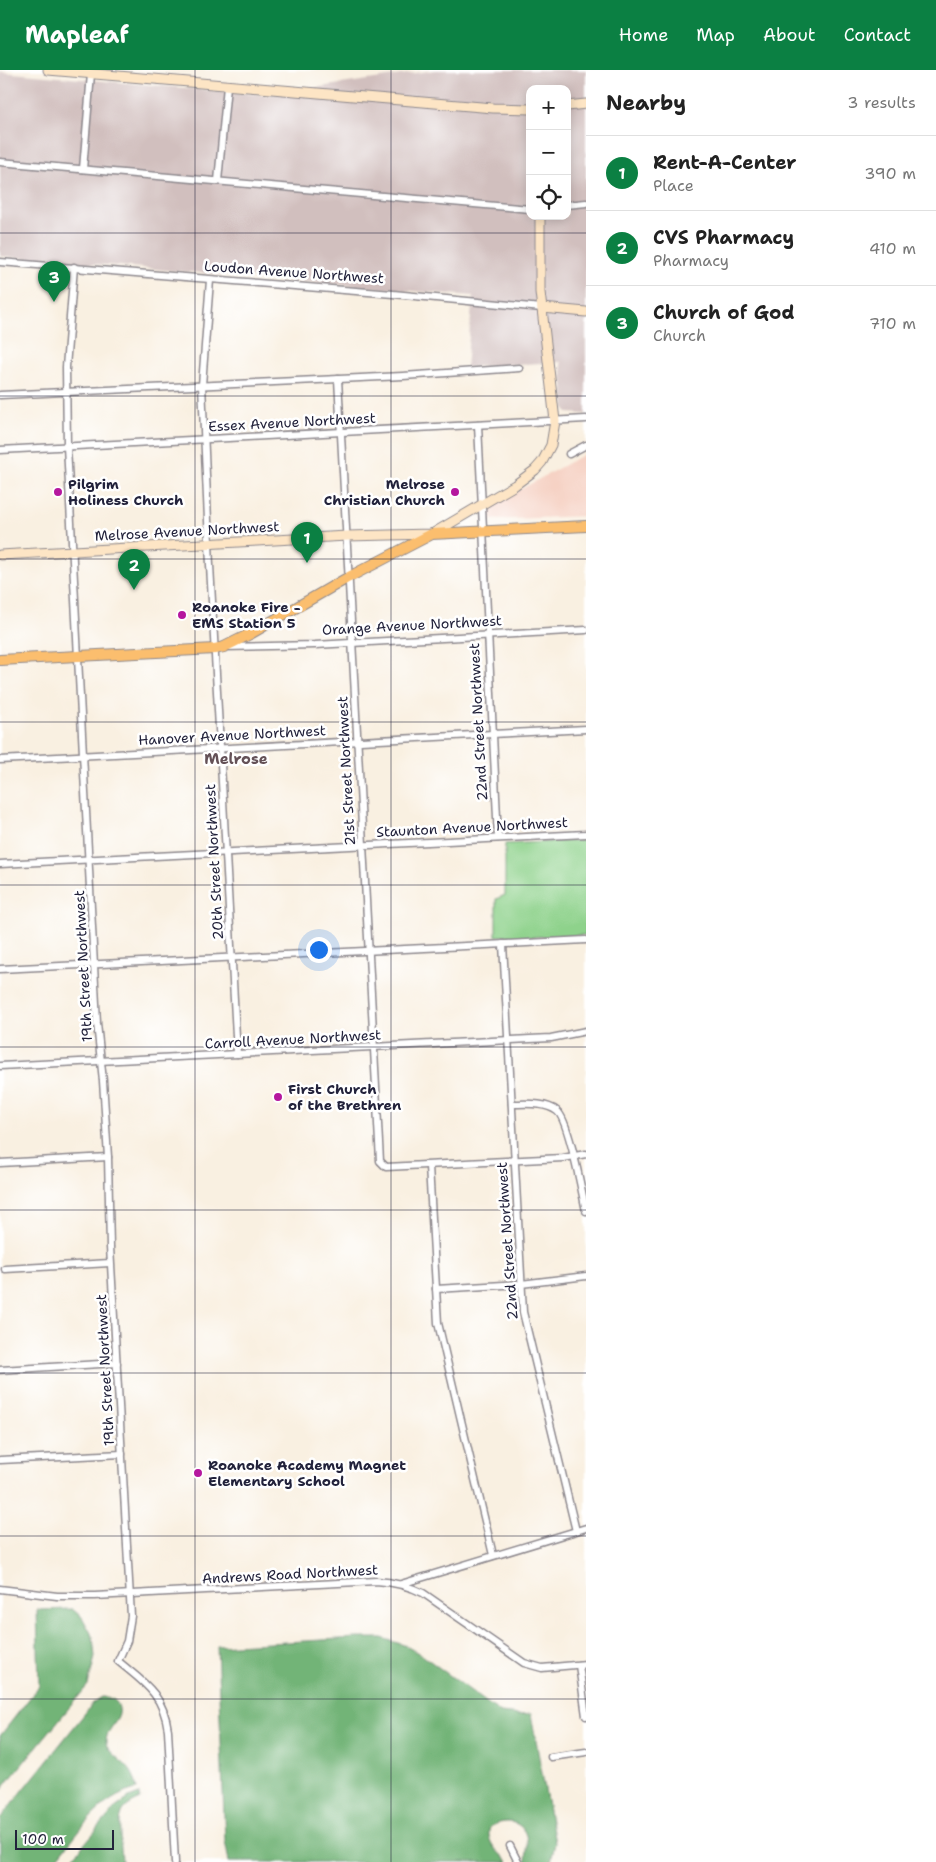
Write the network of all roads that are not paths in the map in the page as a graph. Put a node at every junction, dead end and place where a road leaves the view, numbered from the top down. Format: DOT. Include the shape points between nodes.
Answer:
graph roads {
  1 [pos="48,70"];
  2 [pos="91,74"];
  3 [pos="227,86"];
  4 [pos="586,104"];
  5 [pos="571,106"];
  6 [pos="526,109"];
  7 [pos="0,162"];
  8 [pos="83,169"];
  9 [pos="218,181"];
  10 [pos="586,203"];
  11 [pos="571,205"];
  12 [pos="526,209"];
  13 [pos="540,220"];
  14 [pos="0,262"];
  15 [pos="74,267"];
  16 [pos="210,280"];
  17 [pos="542,308"];
  18 [pos="586,312"];
  19 [pos="519,368"];
  20 [pos="338,379"];
  21 [pos="202,385"];
  22 [pos="66,391"];
  23 [pos="0,395"];
  24 [pos="586,419"];
  25 [pos="555,421"];
  26 [pos="478,425"];
  27 [pos="341,431"];
  28 [pos="204,439"];
  29 [pos="586,445"];
  30 [pos="68,446"];
  31 [pos="0,450"];
  32 [pos="569,454"];
  33 [pos="483,504"];
  34 [pos="586,526"];
  35 [pos="483,531"];
  36 [pos="432,534"];
  37 [pos="347,536"];
  38 [pos="209,544"];
  39 [pos="73,550"];
  40 [pos="0,555"];
  41 [pos="349,578"];
  42 [pos="586,630"];
  43 [pos="488,635"];
  44 [pos="352,642"];
  45 [pos="220,648"];
  46 [pos="78,656"];
  47 [pos="0,660"];
  48 [pos="586,729"];
  49 [pos="492,734"];
  50 [pos="357,741"];
  51 [pos="220,748"];
  52 [pos="84,755"];
  53 [pos="0,760"];
  54 [pos="586,834"];
  55 [pos="498,838"];
  56 [pos="363,845"];
  57 [pos="226,852"];
  58 [pos="89,860"];
  59 [pos="0,864"];
  60 [pos="586,940"];
  61 [pos="503,944"];
  62 [pos="368,950"];
  63 [pos="231,957"];
  64 [pos="94,964"];
  65 [pos="0,969"];
  66 [pos="586,1031"];
  67 [pos="509,1041"];
  68 [pos="374,1047"];
  69 [pos="236,1054"];
  70 [pos="101,1061"];
  71 [pos="0,1066"];
  72 [pos="512,1104"];
  73 [pos="586,1154"];
  74 [pos="108,1157"];
  75 [pos="573,1157"];
  76 [pos="515,1160"];
  77 [pos="0,1163"];
  78 [pos="429,1166"];
  79 [pos="586,1211"];
  80 [pos="110,1263"];
  81 [pos="4,1269"];
  82 [pos="586,1276"];
  83 [pos="521,1284"];
  84 [pos="436,1289"];
  85 [pos="117,1363"];
  86 [pos="0,1370"];
  87 [pos="122,1454"];
  88 [pos="0,1460"];
  89 [pos="586,1528"];
  90 [pos="576,1531"];
  91 [pos="493,1555"];
  92 [pos="401,1584"];
  93 [pos="0,1589"];
  94 [pos="130,1594"];
  95 [pos="582,1665"];
  96 [pos="586,1716"];
  97 [pos="586,1752"];
  98 [pos="551,1757"];
  99 [pos="510,1846"];
  100 [pos="175,1862"];
  101 [pos="518,1862"];
  1 -- 2 [label="street"];
  2 -- 3 [label="street"];
  2 -- 8 [label="street"];
  3 -- 6 [label="street"];
  3 -- 9 [label="street"];
  4 -- 5 [label="street"];
  7 -- 8 [label="street"];
  8 -- 9 [label="street"];
  9 -- 12 [label="street"];
  10 -- 11 [label="street"];
  13 -- 17 [label="street"];
  14 -- 15 [label="street, Loudon Avenue Northwest"];
  15 -- 16 [label="street, Loudon Avenue Northwest"];
  15 -- 22 [label="street, 19th Street Northwest"];
  16 -- 17 [label="street, Loudon Avenue Northwest"];
  16 -- 21 [label="street, 20th Street Northwest"];
  17 -- 18 [label="street, Loudon Avenue Northwest"];
  17 -- 25 [label="street"];
  19 -- 20 [label="street"];
  20 -- 21 [label="street"];
  20 -- 27 [label="street, 21st Street Northwest"];
  21 -- 22 [label="street"];
  21 -- 28 [label="street, 20th Street Northwest"];
  22 -- 23 [label="street"];
  22 -- 30 [label="street, 19th Street Northwest"];
  24 -- 25 [label="street, Essex Avenue Northwest"];
  25 -- 26 [label="street, Essex Avenue Northwest"];
  25 -- 33 [label="street" via="542,462 516,485"];
  26 -- 27 [label="street, Essex Avenue Northwest"];
  26 -- 33 [label="street, 22nd Street Northwest"];
  27 -- 28 [label="street, Essex Avenue Northwest"];
  27 -- 37 [label="street, 21st Street Northwest"];
  28 -- 30 [label="street, Essex Avenue Northwest"];
  28 -- 38 [label="street, 20th Street Northwest"];
  29 -- 32 [label="street"];
  30 -- 31 [label="street, Essex Avenue Northwest"];
  30 -- 39 [label="street, 19th Street Northwest"];
  33 -- 35 [label="street, 22nd Street Northwest"];
  33 -- 36 [label="street"];
  34 -- 35 [label="main road, Melrose Avenue Northwest"];
  35 -- 36 [label="main road, Melrose Avenue Northwest"];
  35 -- 43 [label="street, 22nd Street Northwest"];
  36 -- 37 [label="street, Melrose Avenue Northwest"];
  36 -- 41 [label="main road"];
  37 -- 38 [label="street, Melrose Avenue Northwest"];
  37 -- 41 [label="street, 21st Street Northwest"];
  38 -- 39 [label="street, Melrose Avenue Northwest"];
  38 -- 45 [label="street, 20th Street Northwest"];
  39 -- 40 [label="street, Melrose Avenue Northwest"];
  39 -- 46 [label="street, 19th Street Northwest"];
  41 -- 44 [label="street, 21st Street Northwest"];
  41 -- 45 [label="main road"];
  42 -- 43 [label="street, Orange Avenue Northwest"];
  43 -- 44 [label="street, Orange Avenue Northwest"];
  43 -- 49 [label="street, 22nd Street Northwest"];
  44 -- 45 [label="street, Orange Avenue Northwest"];
  44 -- 50 [label="street, 21st Street Northwest"];
  45 -- 46 [label="main road, Orange Avenue Northwest"];
  45 -- 51 [label="street, 20th Street Northwest"];
  46 -- 47 [label="main road, Orange Avenue Northwest"];
  46 -- 52 [label="street, 19th Street Northwest"];
  48 -- 49 [label="street, Hanover Avenue Northwest"];
  49 -- 50 [label="street, Hanover Avenue Northwest"];
  49 -- 55 [label="street, 22nd Street Northwest"];
  50 -- 51 [label="street, Hanover Avenue Northwest"];
  50 -- 56 [label="street, 21st Street Northwest"];
  51 -- 52 [label="street, Hanover Avenue Northwest"];
  51 -- 57 [label="street, 20th Street Northwest"];
  52 -- 53 [label="street, Hanover Avenue Northwest"];
  52 -- 58 [label="street, 19th Street Northwest"];
  54 -- 55 [label="street, Staunton Avenue Northwest"];
  55 -- 56 [label="street, Staunton Avenue Northwest"];
  56 -- 57 [label="street, Staunton Avenue Northwest"];
  56 -- 62 [label="street, 21st Street Northwest"];
  57 -- 58 [label="street, Staunton Avenue Northwest"];
  57 -- 63 [label="street, 20th Street Northwest"];
  58 -- 59 [label="street, Staunton Avenue Northwest"];
  58 -- 64 [label="street, 19th Street Northwest"];
  60 -- 61 [label="street"];
  61 -- 62 [label="street"];
  61 -- 67 [label="street, 22nd Street Northwest"];
  62 -- 63 [label="street"];
  62 -- 68 [label="street, 21st Street Northwest"];
  63 -- 64 [label="street"];
  63 -- 69 [label="street, 20th Street Northwest"];
  64 -- 65 [label="street"];
  64 -- 70 [label="street, 19th Street Northwest"];
  66 -- 67 [label="street, Carroll Avenue Northwest"];
  67 -- 68 [label="street, Carroll Avenue Northwest"];
  67 -- 72 [label="street, 22nd Street Northwest"];
  68 -- 69 [label="street, Carroll Avenue Northwest"];
  68 -- 78 [label="street, 21st Street Northwest" via="380,1161 390,1167"];
  69 -- 70 [label="street, Carroll Avenue Northwest"];
  70 -- 71 [label="street, Carroll Avenue Northwest"];
  70 -- 74 [label="street, 19th Street Northwest"];
  72 -- 75 [label="street" via="538,1104 557,1110 564,1119"];
  72 -- 76 [label="street, 22nd Street Northwest"];
  73 -- 75 [label="street"];
  74 -- 77 [label="street"];
  74 -- 80 [label="street, 19th Street Northwest"];
  75 -- 76 [label="street"];
  75 -- 79 [label="street"];
  76 -- 78 [label="street"];
  76 -- 83 [label="street, 22nd Street Northwest"];
  78 -- 84 [label="street"];
  80 -- 81 [label="street"];
  80 -- 85 [label="street, 19th Street Northwest"];
  82 -- 83 [label="street"];
  83 -- 84 [label="street"];
  83 -- 90 [label="street, 22nd Street Northwest" via="523,1312"];
  84 -- 91 [label="street" via="438,1323"];
  85 -- 86 [label="street"];
  85 -- 87 [label="street, 19th Street Northwest"];
  87 -- 88 [label="street"];
  87 -- 94 [label="street, 19th Street Northwest"];
  89 -- 90 [label="street"];
  90 -- 91 [label="street"];
  91 -- 92 [label="street"];
  92 -- 94 [label="street, Andrews Road Northwest" via="376,1581"];
  92 -- 95 [label="street, Andrews Road Northwest" via="422,1592 524,1663 542,1668"];
  93 -- 94 [label="street, Andrews Road Northwest" via="57,1596"];
  94 -- 100 [label="street, 19th Street Northwest" via="130,1629 118,1661 153,1692 166,1717"];
  95 -- 96 [label="street"];
  97 -- 98 [label="street"];
  99 -- 101 [label="street"];
}
